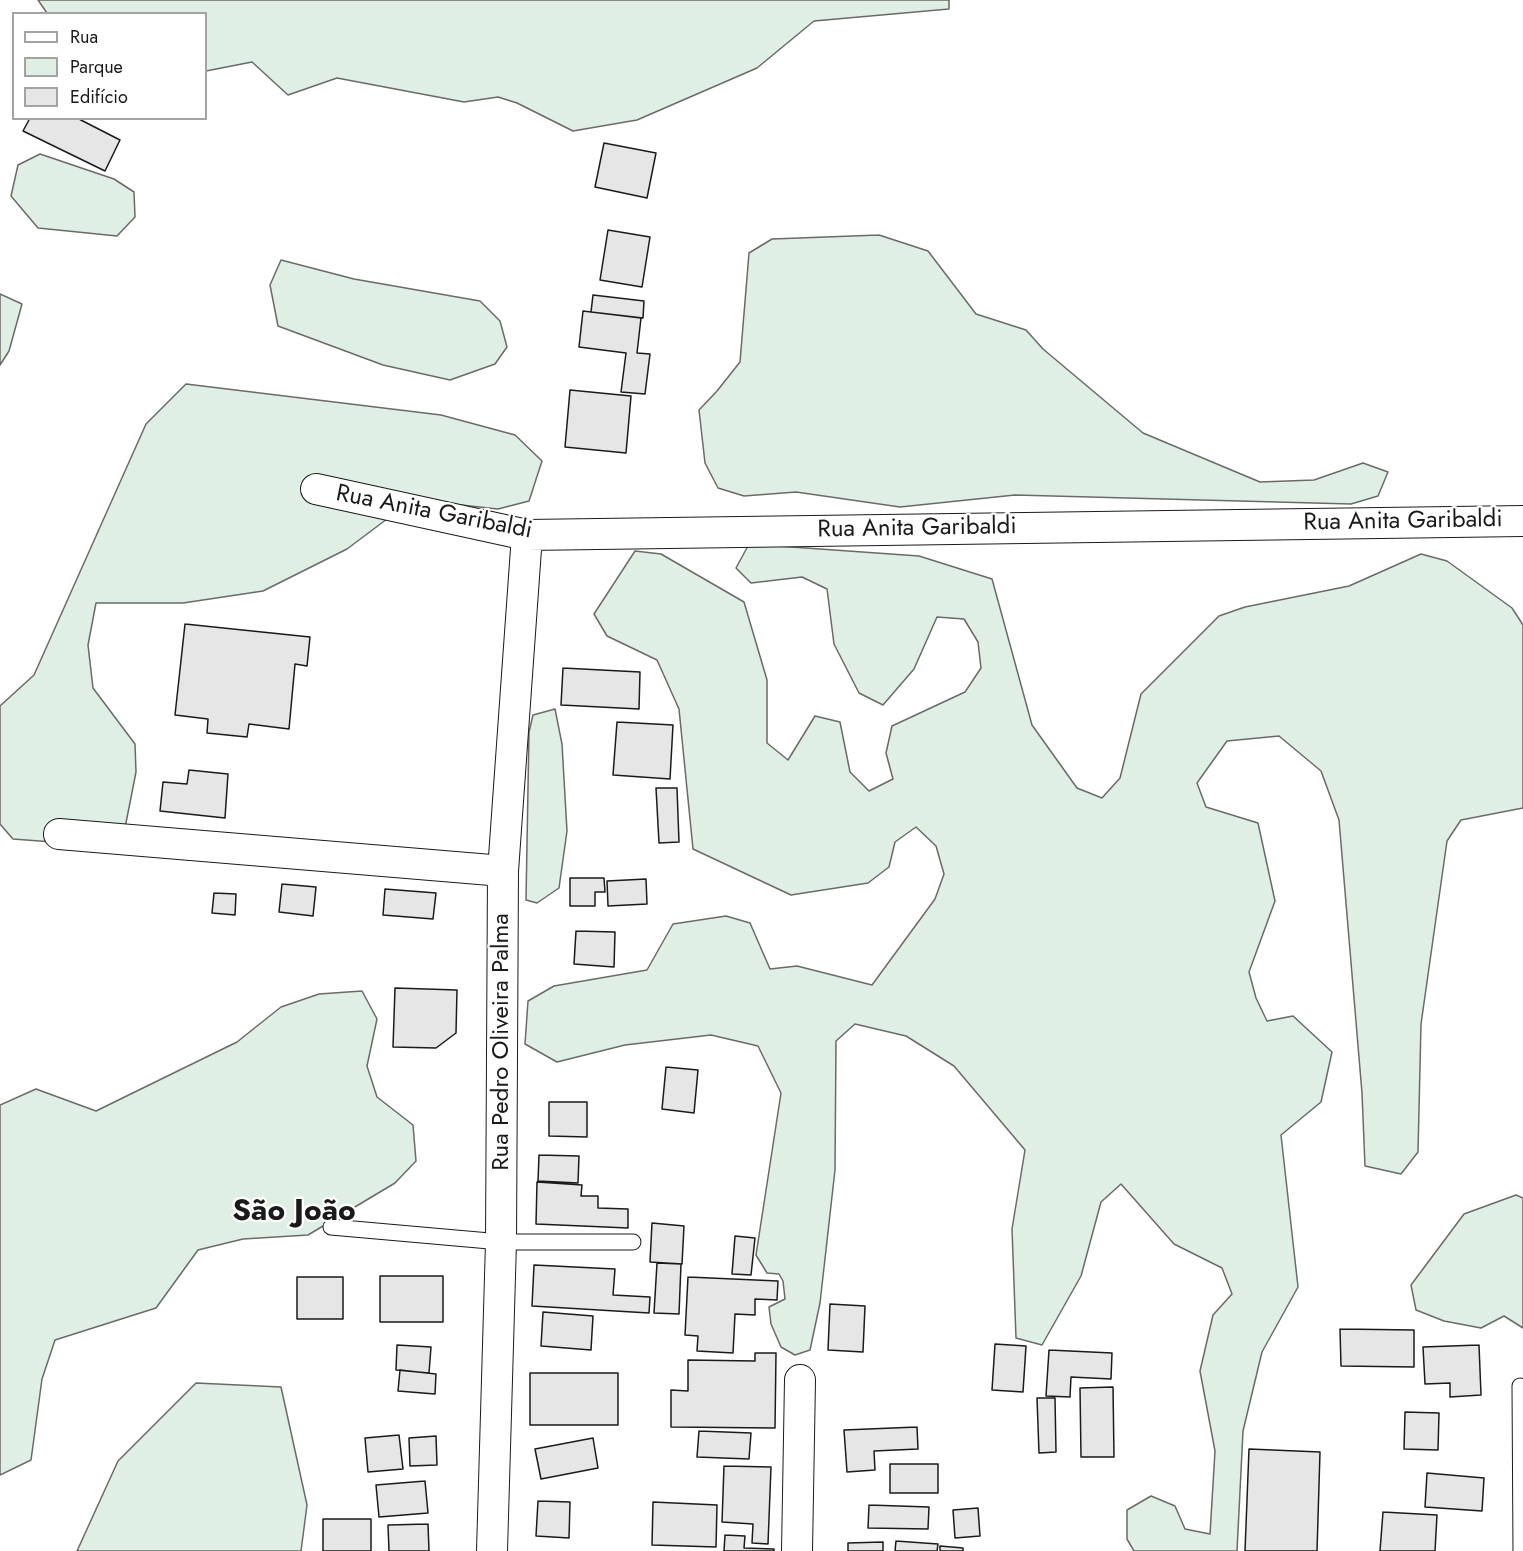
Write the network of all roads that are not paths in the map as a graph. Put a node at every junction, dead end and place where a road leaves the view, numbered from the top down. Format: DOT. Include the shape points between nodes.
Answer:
graph roads {
  1 [pos="316,489"];
  2 [pos="1523,521"];
  3 [pos="527,534"];
  4 [pos="59,834"];
  5 [pos="503,871"];
  6 [pos="331,1227"];
  7 [pos="501,1242"];
  8 [pos="633,1242"];
  9 [pos="800,1380"];
  10 [pos="1520,1386"];
  11 [pos="492,1551"];
  12 [pos="797,1551"];
  13 [pos="1521,1551"];
  1 -- 3 [label="street, Rua Anita Garibaldi"];
  2 -- 3 [label="street, Rua Anita Garibaldi"];
  3 -- 5 [label="street, Rua Pedro Oliveira Palma"];
  4 -- 5 [label="street"];
  5 -- 7 [label="street, Rua Pedro Oliveira Palma"];
  6 -- 7 [label="lane"];
  7 -- 8 [label="lane"];
  7 -- 11 [label="street, Rua Pedro Oliveira Palma"];
  9 -- 12 [label="street"];
  10 -- 13 [label="lane"];
}
